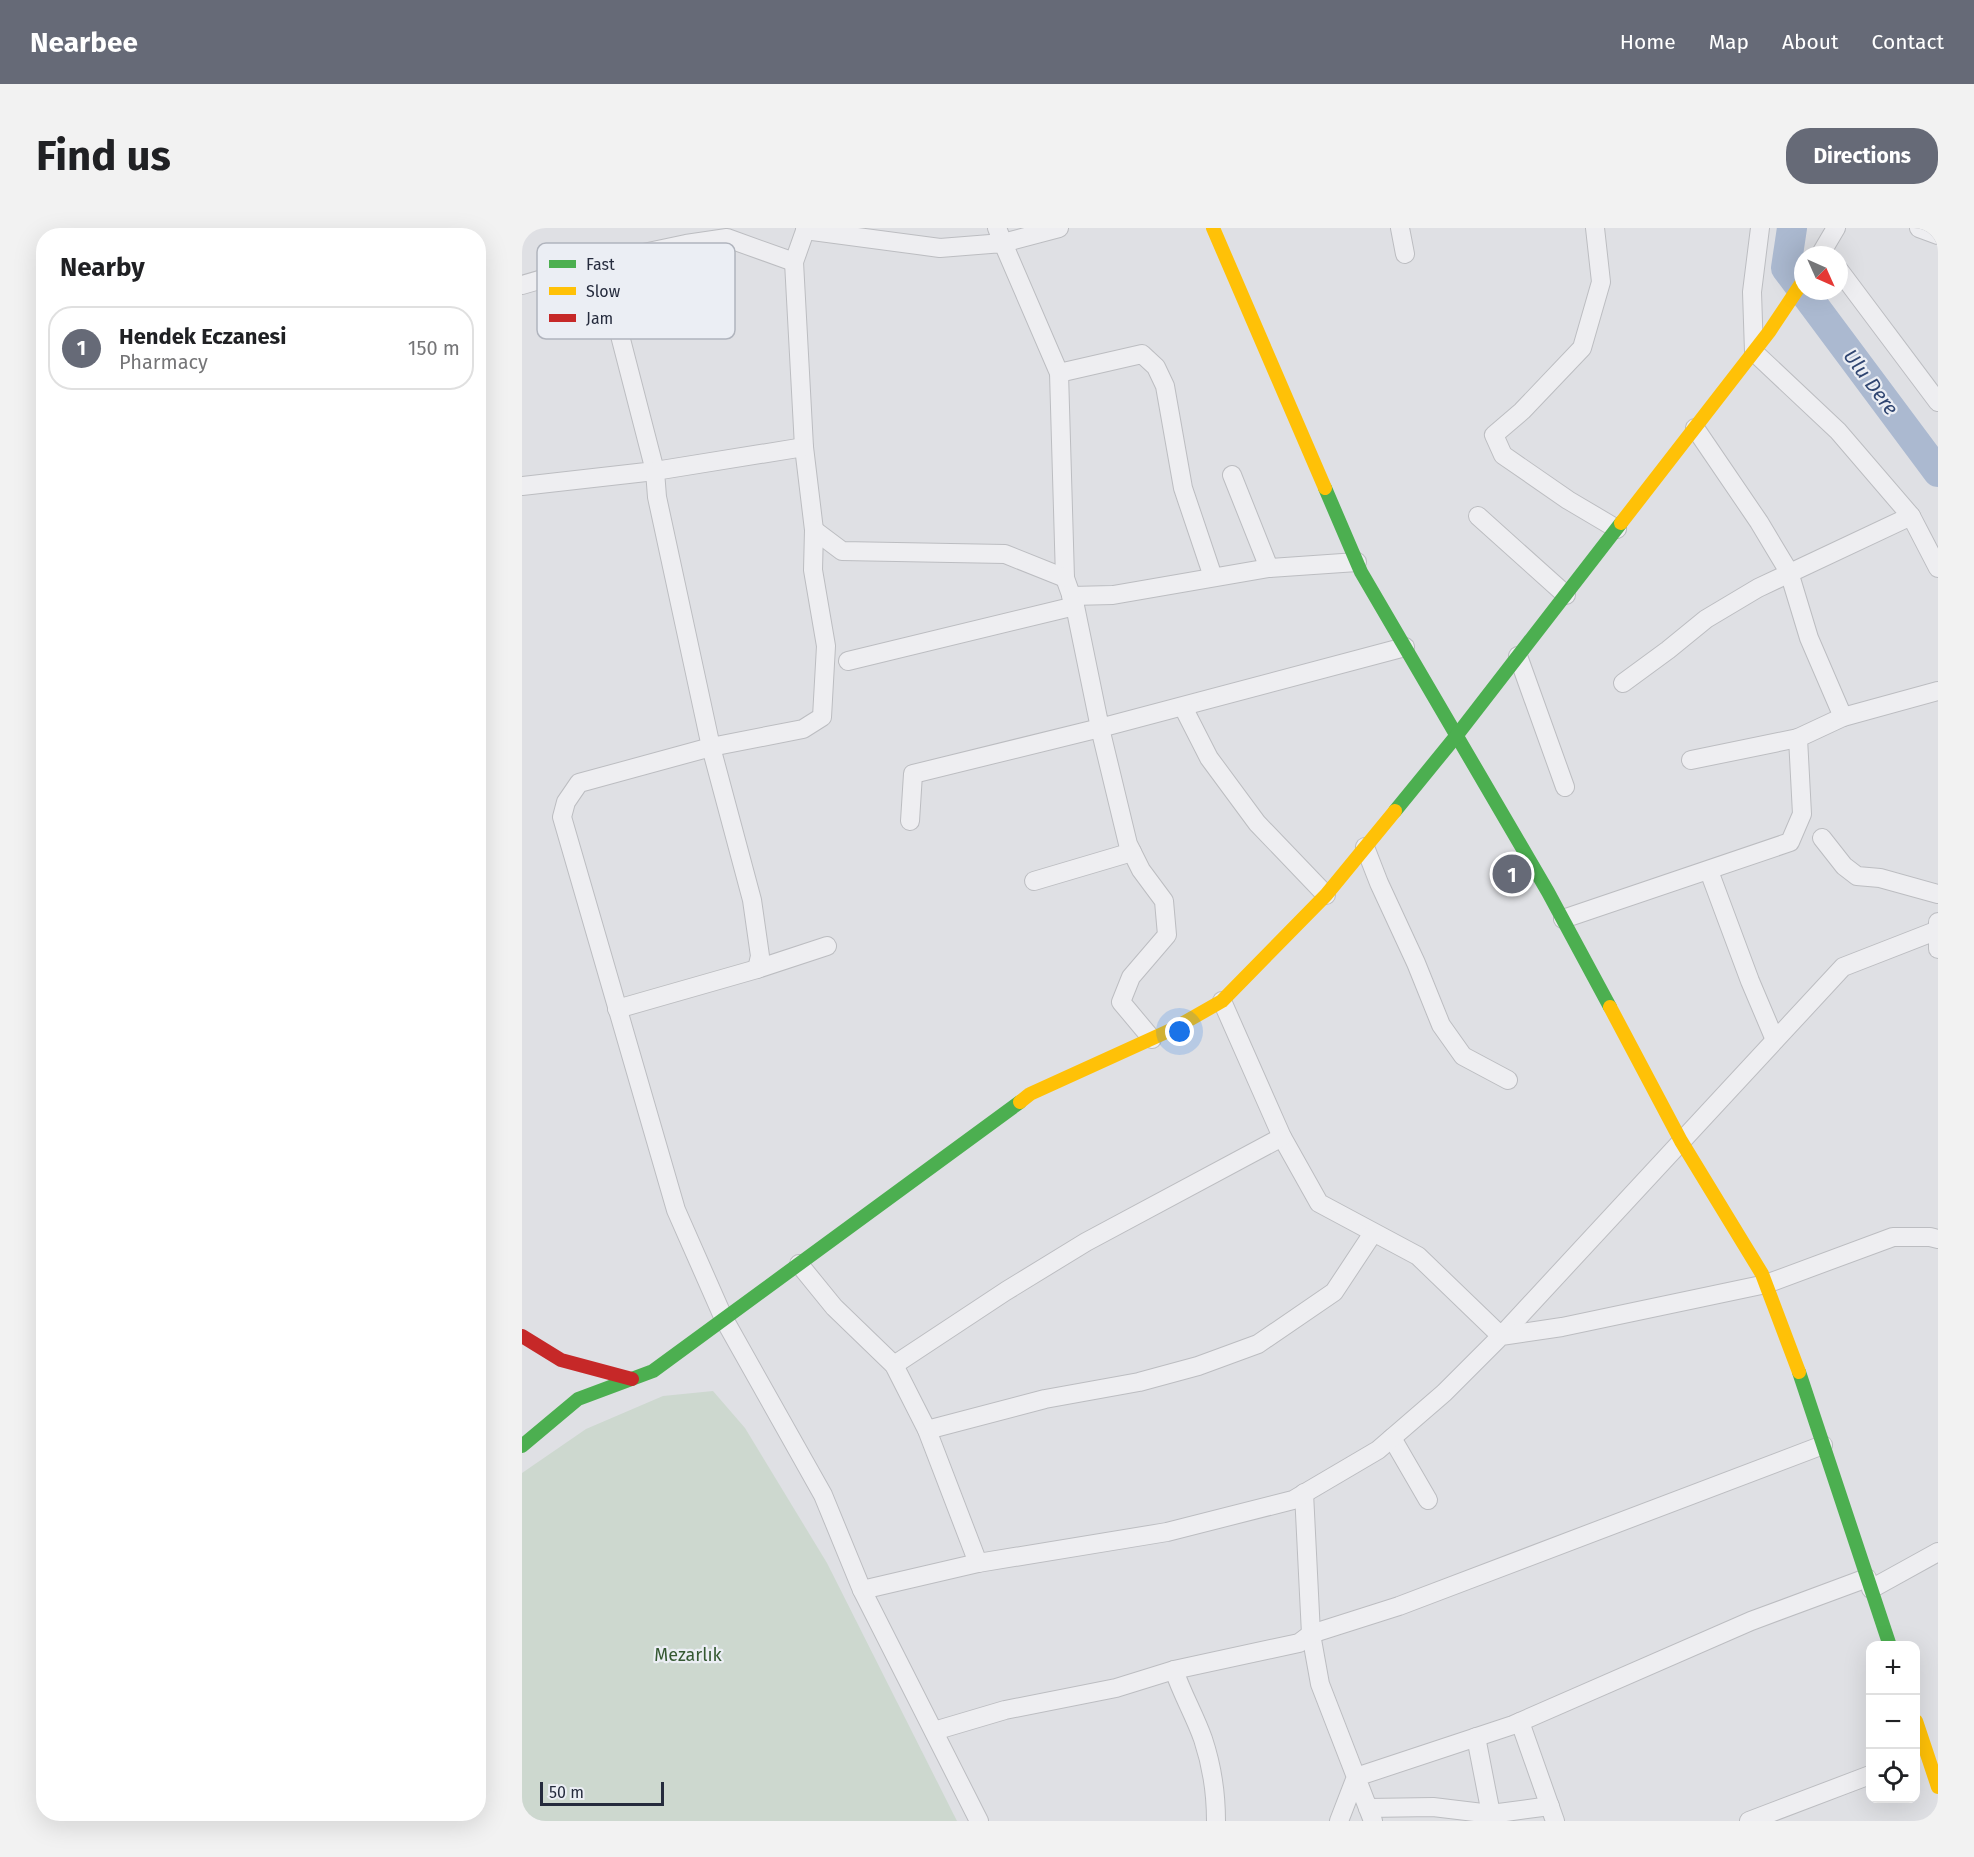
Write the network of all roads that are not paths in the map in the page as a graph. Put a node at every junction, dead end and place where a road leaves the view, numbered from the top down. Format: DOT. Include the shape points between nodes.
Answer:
graph roads {
  1 [pos="1059,228"];
  2 [pos="1213,228"];
  3 [pos="1400,228"];
  4 [pos="1595,228"];
  5 [pos="1761,228"];
  6 [pos="1836,228"];
  7 [pos="1919,228"];
  8 [pos="806,229"];
  9 [pos="722,233"];
  10 [pos="1000,236"];
  11 [pos="1938,236"];
  12 [pos="689,243"];
  13 [pos="1827,246"];
  14 [pos="1405,254"];
  15 [pos="794,262"];
  16 [pos="537,281"];
  17 [pos="1848,282"];
  18 [pos="522,285"];
  19 [pos="1794,294"];
  20 [pos="621,339"];
  21 [pos="1754,352"];
  22 [pos="1059,373"];
  23 [pos="1938,402"];
  24 [pos="1695,428"];
  25 [pos="804,447"];
  26 [pos="655,471"];
  27 [pos="1232,475"];
  28 [pos="522,486"];
  29 [pos="1478,516"];
  30 [pos="1911,516"];
  31 [pos="1617,529"];
  32 [pos="814,530"];
  33 [pos="1357,562"];
  34 [pos="1269,568"];
  35 [pos="1938,568"];
  36 [pos="1789,572"];
  37 [pos="1213,577"];
  38 [pos="1070,593"];
  39 [pos="1566,595"];
  40 [pos="1405,647"];
  41 [pos="1518,656"];
  42 [pos="848,661"];
  43 [pos="1623,683"];
  44 [pos="1938,691"];
  45 [pos="1183,707"];
  46 [pos="1843,717"];
  47 [pos="1100,728"];
  48 [pos="1457,735"];
  49 [pos="1798,738"];
  50 [pos="711,747"];
  51 [pos="1691,760"];
  52 [pos="1565,787"];
  53 [pos="910,821"];
  54 [pos="1822,838"];
  55 [pos="1365,847"];
  56 [pos="1132,852"];
  57 [pos="1709,871"];
  58 [pos="1034,881"];
  59 [pos="1938,894"];
  60 [pos="1326,895"];
  61 [pos="1563,919"];
  62 [pos="1938,922"];
  63 [pos="1938,930"];
  64 [pos="827,946"];
  65 [pos="1938,949"];
  66 [pos="757,969"];
  67 [pos="1222,1001"];
  68 [pos="617,1009"];
  69 [pos="1152,1039"];
  70 [pos="1775,1040"];
  71 [pos="1508,1080"];
  72 [pos="1282,1137"];
  73 [pos="1681,1141"];
  74 [pos="1373,1233"];
  75 [pos="1938,1239"];
  76 [pos="799,1264"];
  77 [pos="1766,1284"];
  78 [pos="724,1319"];
  79 [pos="522,1336"];
  80 [pos="1502,1336"];
  81 [pos="894,1365"];
  82 [pos="632,1379"];
  83 [pos="927,1430"];
  84 [pos="1392,1438"];
  85 [pos="1823,1445"];
  86 [pos="522,1446"];
  87 [pos="1304,1493"];
  88 [pos="1428,1500"];
  89 [pos="1938,1552"];
  90 [pos="978,1563"];
  91 [pos="1869,1583"];
  92 [pos="862,1590"];
  93 [pos="1311,1634"];
  94 [pos="1888,1641"];
  95 [pos="1174,1670"];
  96 [pos="1520,1722"];
  97 [pos="934,1731"];
  98 [pos="1476,1737"];
  99 [pos="1921,1755"];
  100 [pos="1356,1777"];
  101 [pos="1866,1777"];
  102 [pos="1938,1787"];
  103 [pos="1370,1814"];
  104 [pos="1491,1814"];
  105 [pos="1552,1814"];
  106 [pos="979,1821"];
  107 [pos="1216,1821"];
  108 [pos="1340,1821"];
  109 [pos="1749,1821"];
  1 -- 10 [label="street"];
  2 -- 33 [label="street"];
  3 -- 14 [label="street"];
  4 -- 31 [label="street" via="1601,282 1582,348 1494,435 1503,455"];
  5 -- 21 [label="street" via="1752,292"];
  6 -- 13 [label="street"];
  7 -- 11 [label="street"];
  8 -- 10 [label="street" via="940,248"];
  8 -- 15 [label="street"];
  9 -- 12 [label="street"];
  9 -- 15 [label="street"];
  10 -- 22 [label="street"];
  15 -- 25 [label="street"];
  16 -- 18 [label="street"];
  17 -- 23 [label="street"];
  19 -- 21 [label="street"];
  20 -- 26 [label="street"];
  21 -- 24 [label="street"];
  21 -- 30 [label="street" via="1838,431"];
  22 -- 37 [label="street" via="1142,354 1156,367 1165,386 1183,488"];
  22 -- 38 [label="street"];
  24 -- 31 [label="street"];
  24 -- 36 [label="street"];
  25 -- 26 [label="street"];
  25 -- 32 [label="street"];
  26 -- 28 [label="street"];
  26 -- 50 [label="street" via="657,497"];
  27 -- 34 [label="street"];
  29 -- 39 [label="street"];
  30 -- 35 [label="street"];
  30 -- 36 [label="street"];
  31 -- 39 [label="street"];
  32 -- 38 [label="street" via="842,551 1005,554"];
  32 -- 50 [label="street" via="813,570 826,646 822,717 802,729"];
  33 -- 34 [label="street"];
  33 -- 40 [label="street"];
  34 -- 37 [label="street"];
  36 -- 43 [label="street" via="1706,619"];
  36 -- 46 [label="street" via="1809,638"];
  37 -- 38 [label="street" via="1113,595"];
  38 -- 42 [label="street" via="988,628"];
  38 -- 47 [label="street"];
  39 -- 41 [label="street"];
  40 -- 45 [label="street"];
  40 -- 48 [label="street"];
  41 -- 48 [label="street"];
  41 -- 52 [label="street"];
  44 -- 46 [label="street"];
  45 -- 47 [label="street"];
  45 -- 60 [label="street" via="1209,758 1257,823"];
  46 -- 49 [label="street"];
  47 -- 53 [label="street" via="914,774"];
  47 -- 56 [label="street"];
  48 -- 55 [label="street"];
  48 -- 61 [label="street"];
  49 -- 51 [label="street"];
  49 -- 57 [label="street" via="1802,814 1790,842"];
  50 -- 66 [label="street" via="752,900 760,956"];
  50 -- 68 [label="street" via="579,783 566,802 562,817"];
  54 -- 59 [label="street" via="1857,876 1880,878"];
  55 -- 60 [label="street"];
  55 -- 71 [label="street" via="1441,1025 1463,1056"];
  56 -- 58 [label="street"];
  56 -- 69 [label="street" via="1164,901 1167,935 1131,977 1121,1002"];
  57 -- 61 [label="street"];
  57 -- 70 [label="street"];
  60 -- 67 [label="street"];
  61 -- 73 [label="street"];
  62 -- 63 [label="street"];
  63 -- 65 [label="street"];
  63 -- 70 [label="street" via="1843,967"];
  64 -- 66 [label="street"];
  66 -- 68 [label="street"];
  67 -- 69 [label="street"];
  67 -- 72 [label="street"];
  68 -- 78 [label="street" via="676,1210"];
  69 -- 76 [label="street" via="1030,1094"];
  70 -- 73 [label="street"];
  72 -- 74 [label="street" via="1319,1203"];
  72 -- 81 [label="street" via="1086,1242"];
  73 -- 77 [label="street"];
  73 -- 80 [label="street"];
  74 -- 80 [label="street" via="1418,1256"];
  74 -- 83 [label="street" via="1334,1293 1258,1344 1139,1382 1045,1399"];
  75 -- 77 [label="street" via="1893,1237"];
  76 -- 78 [label="street"];
  76 -- 81 [label="street" via="834,1307"];
  77 -- 80 [label="street"];
  77 -- 85 [label="street"];
  78 -- 82 [label="street" via="653,1371"];
  78 -- 92 [label="street" via="823,1495"];
  79 -- 82 [label="street" via="561,1360"];
  80 -- 84 [label="street"];
  81 -- 83 [label="street"];
  82 -- 86 [label="street" via="578,1399"];
  83 -- 90 [label="street"];
  84 -- 87 [label="street"];
  84 -- 88 [label="street"];
  85 -- 91 [label="street"];
  85 -- 93 [label="street" via="1399,1606"];
  87 -- 90 [label="street" via="1293,1500 1167,1533"];
  87 -- 93 [label="street"];
  89 -- 91 [label="street"];
  90 -- 92 [label="street"];
  91 -- 94 [label="street"];
  91 -- 96 [label="street" via="1751,1620"];
  92 -- 97 [label="street"];
  93 -- 95 [label="street" via="1299,1642"];
  93 -- 100 [label="street" via="1320,1684"];
  95 -- 97 [label="street" via="1116,1688 1005,1710"];
  95 -- 107 [label="street" via="1203,1738 1215,1789"];
  96 -- 98 [label="street"];
  96 -- 105 [label="street"];
  97 -- 106 [label="street"];
  98 -- 100 [label="street"];
  98 -- 104 [label="street"];
  99 -- 102 [label="street"];
  100 -- 103 [label="street"];
  100 -- 108 [label="street"];
  101 -- 109 [label="street"];
  103 -- 104 [label="street" via="1434,1807"];
  104 -- 105 [label="street"];
}
